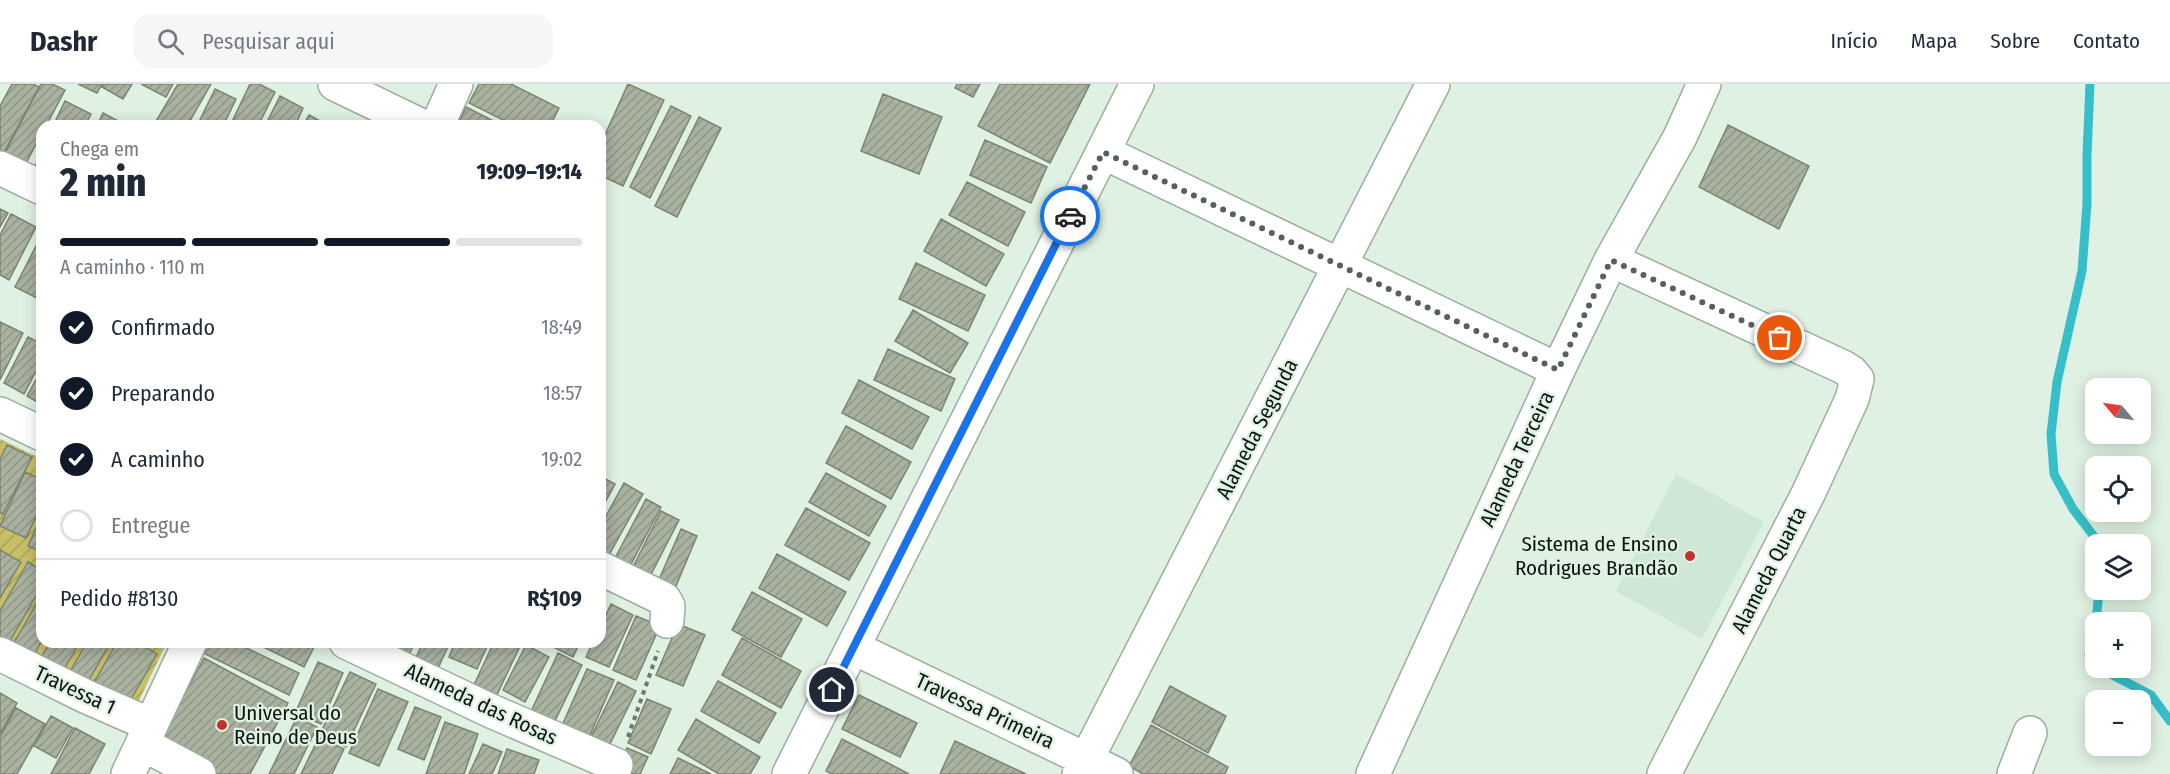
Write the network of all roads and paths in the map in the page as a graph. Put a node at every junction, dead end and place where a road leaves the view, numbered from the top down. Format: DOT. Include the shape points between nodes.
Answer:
graph roads {
  1 [pos="335,84"];
  2 [pos="456,84"];
  3 [pos="1137,84"];
  4 [pos="1433,84"];
  5 [pos="1704,84"];
  6 [pos="410,120"];
  7 [pos="440,120"];
  8 [pos="1103,152"];
  9 [pos="0,168"];
  10 [pos="36,185"];
  11 [pos="1611,260"];
  12 [pos="1341,267"];
  13 [pos="1558,370"];
  14 [pos="0,414"];
  15 [pos="36,431"];
  16 [pos="606,571"];
  17 [pos="667,621"];
  18 [pos="187,648"];
  19 [pos="359,648"];
  20 [pos="854,648"];
  21 [pos="0,654"];
  22 [pos="2030,733"];
  23 [pos="147,734"];
  24 [pos="616,765"];
  25 [pos="1083,766"];
  26 [pos="128,774"];
  27 [pos="199,774"];
  28 [pos="789,774"];
  29 [pos="1116,774"];
  30 [pos="1373,774"];
  31 [pos="1664,774"];
  32 [pos="2014,774"];
  1 -- 6 [label="street"];
  2 -- 7 [label="street"];
  3 -- 8 [label="street"];
  4 -- 12 [label="street, Alameda Segunda"];
  5 -- 11 [label="street, Alameda Terceira" via="1680,137"];
  8 -- 12 [label="street"];
  8 -- 20 [label="street"];
  9 -- 10 [label="street"];
  11 -- 13 [label="street, Alameda Terceira"];
  11 -- 31 [label="street, Alameda Quarta" via="1843,367 1857,379 1852,399 1808,494"];
  12 -- 13 [label="street"];
  12 -- 25 [label="street, Alameda Segunda"];
  13 -- 30 [label="street, Alameda Terceira"];
  14 -- 15 [label="street"];
  16 -- 17 [label="street" via="664,599 668,606"];
  17 -- 24 [label="path"];
  18 -- 23 [label="street"];
  19 -- 24 [label="street, Alameda das Rosas"];
  20 -- 25 [label="street, Travessa Primeira"];
  20 -- 28 [label="street"];
  21 -- 23 [label="street, Travessa 1" via="87,697"];
  22 -- 32 [label="street"];
  23 -- 26 [label="street"];
  23 -- 27 [label="street, Travessa 1"];
  25 -- 29 [label="street, Travessa Primeira"];
}
